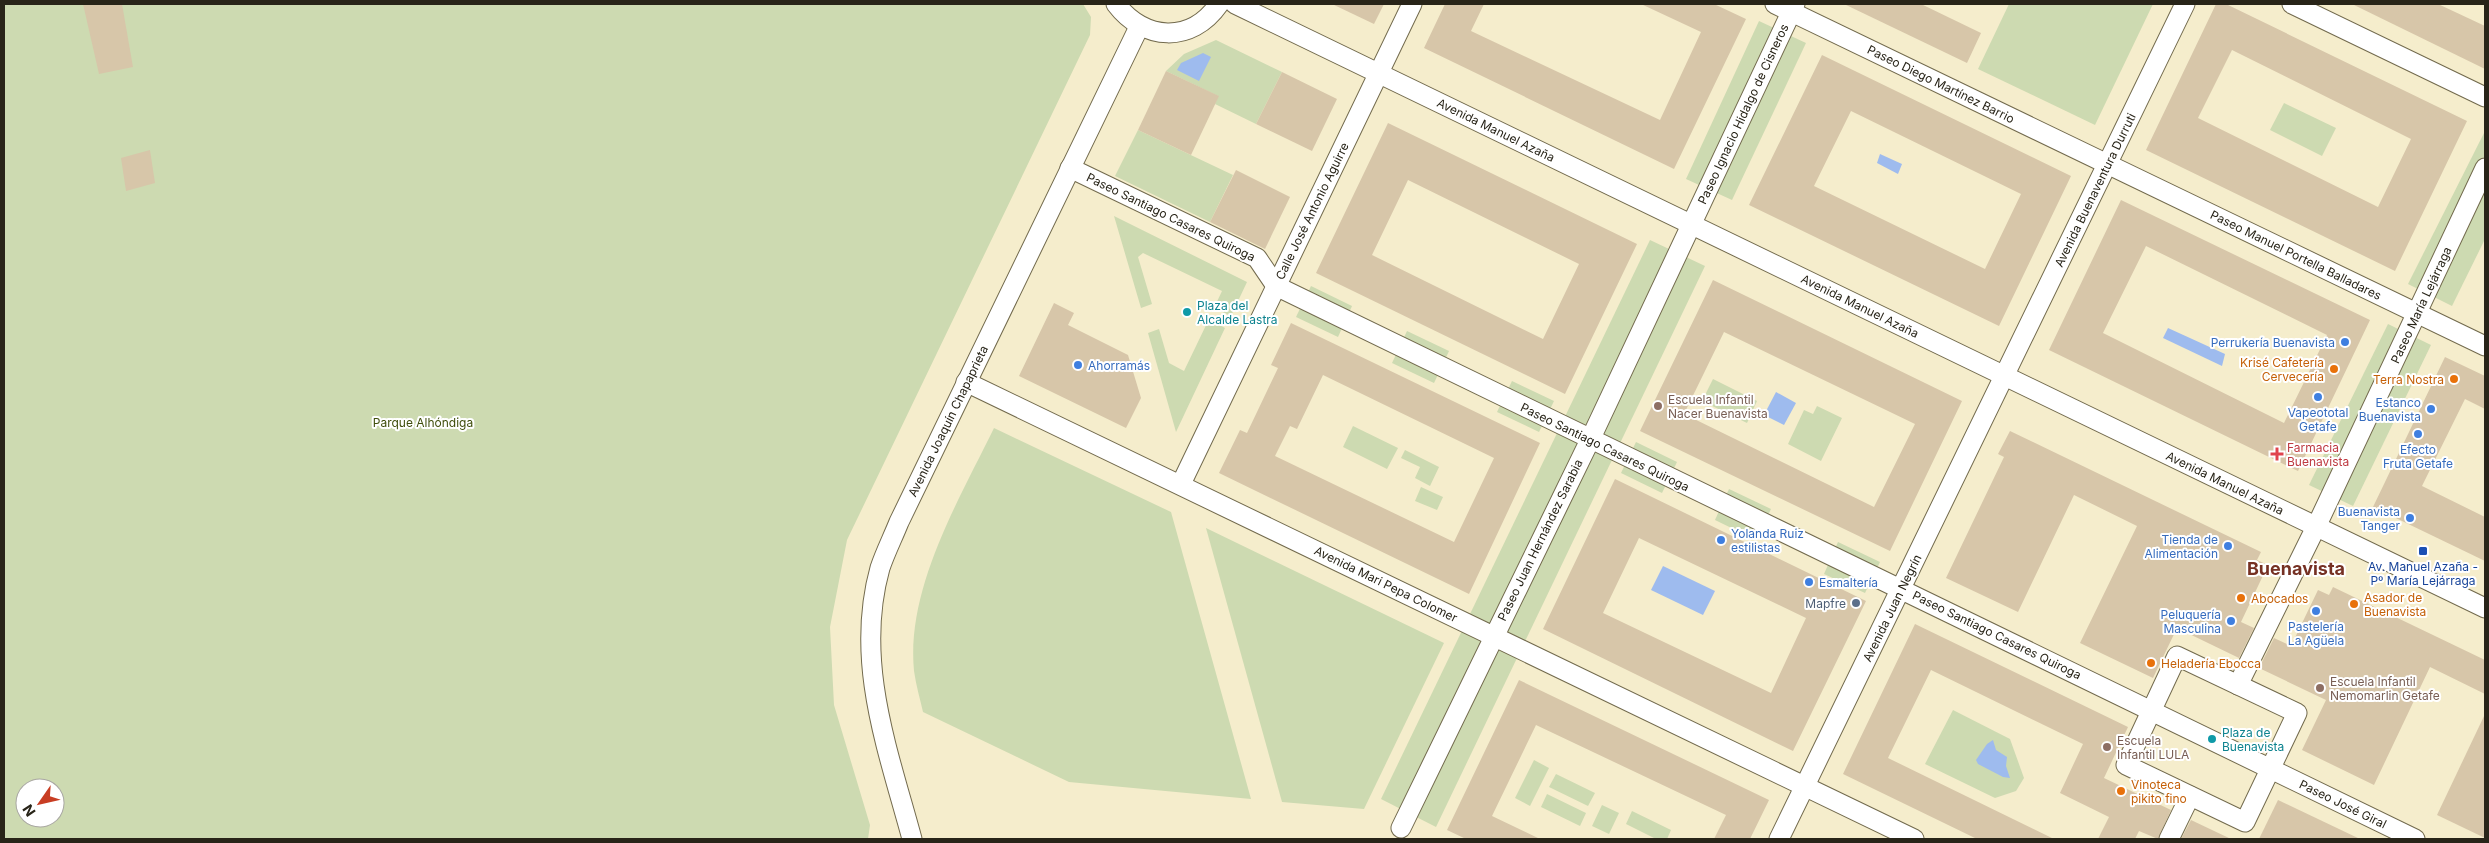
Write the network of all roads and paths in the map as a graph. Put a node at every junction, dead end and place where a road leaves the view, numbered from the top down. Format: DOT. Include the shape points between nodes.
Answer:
graph roads {
  1 [pos="1116,4"];
  2 [pos="1219,4"];
  3 [pos="1235,4"];
  4 [pos="1412,4"];
  5 [pos="2185,4"];
  6 [pos="2292,4"];
  7 [pos="1787,6"];
  8 [pos="1139,27"];
  9 [pos="1378,73"];
  10 [pos="2485,97"];
  11 [pos="2108,164"];
  12 [pos="1070,168"];
  13 [pos="2485,168"];
  14 [pos="1691,224"];
  15 [pos="1276,286"];
  16 [pos="2417,313"];
  17 [pos="2485,346"];
  18 [pos="2004,376"];
  19 [pos="966,382"];
  20 [pos="1590,440"];
  21 [pos="1180,484"];
  22 [pos="2316,527"];
  23 [pos="1901,589"];
  24 [pos="2485,608"];
  25 [pos="1493,636"];
  26 [pos="2238,685"];
  27 [pos="2152,710"];
  28 [pos="2271,768"];
  29 [pos="1805,786"];
  30 [pos="2190,796"];
  31 [pos="1401,828"];
  32 [pos="912,839"];
  33 [pos="1779,839"];
  34 [pos="1914,839"];
  35 [pos="2169,839"];
  36 [pos="2415,839"];
  1 -- 8 [label="street"];
  2 -- 8 [label="street" via="1198,25 1180,32 1160,33"];
  3 -- 9 [label="street, Avenida Manuel Azaña"];
  4 -- 9 [label="street, Calle José Antonio Aguirre"];
  5 -- 11 [label="street, Avenida Buenaventura Durruti"];
  6 -- 10 [label="street"];
  7 -- 11 [label="street, Paseo Diego Martínez Barrio"];
  7 -- 14 [label="street, Paseo Ignacio Hidalgo de Cisneros"];
  8 -- 12 [label="street, Avenida Joaquín Chapaprieta"];
  9 -- 14 [label="street, Avenida Manuel Azaña"];
  9 -- 15 [label="street, Calle José Antonio Aguirre"];
  11 -- 16 [label="street, Paseo Manuel Portella Balladares"];
  11 -- 18 [label="street, Avenida Buenaventura Durruti"];
  12 -- 15 [label="street, Paseo Santiago Casares Quiroga" via="1257,258"];
  12 -- 19 [label="street, Avenida Joaquín Chapaprieta"];
  13 -- 16 [label="street, Paseo María Lejárraga"];
  14 -- 18 [label="street, Avenida Manuel Azaña"];
  14 -- 20 [label="street, Paseo Juan Hernández Sarabia"];
  15 -- 20 [label="street, Paseo Santiago Casares Quiroga"];
  15 -- 21 [label="street, Calle José Antonio Aguirre"];
  16 -- 17 [label="street, Paseo Manuel Portella Balladares"];
  16 -- 22 [label="street, Paseo María Lejárraga"];
  18 -- 22 [label="street, Avenida Manuel Azaña"];
  18 -- 23 [label="street, Avenida Juan Negrín"];
  19 -- 21 [label="street, Avenida Mari Pepa Colomer"];
  19 -- 32 [label="street, Avenida Joaquín Chapaprieta" via="880,568 870,627 873,683"];
  20 -- 23 [label="street, Paseo Santiago Casares Quiroga"];
  20 -- 25 [label="street, Paseo Juan Hernández Sarabia"];
  21 -- 25 [label="street, Avenida Mari Pepa Colomer"];
  22 -- 24 [label="street, Avenida Manuel Azaña"];
  22 -- 26 [label="street, Paseo María Lejárraga"];
  23 -- 27 [label="street, Paseo Santiago Casares Quiroga"];
  23 -- 29 [label="street, Avenida Juan Negrín"];
  25 -- 29 [label="street, Avenida Mari Pepa Colomer"];
  25 -- 31 [label="street, Paseo Juan Hernández Sarabia"];
  26 -- 27 [label="street" via="2177,656"];
  26 -- 28 [label="street" via="2297,713"];
  27 -- 28 [label="street, Paseo Santiago Casares Quiroga"];
  27 -- 30 [label="street" via="2126,765"];
  28 -- 30 [label="street" via="2245,822"];
  28 -- 36 [label="street, Paseo José Giral"];
  29 -- 33 [label="street, Avenida Juan Negrín"];
  29 -- 34 [label="street, Avenida Mari Pepa Colomer"];
  30 -- 35 [label="street"];
}
